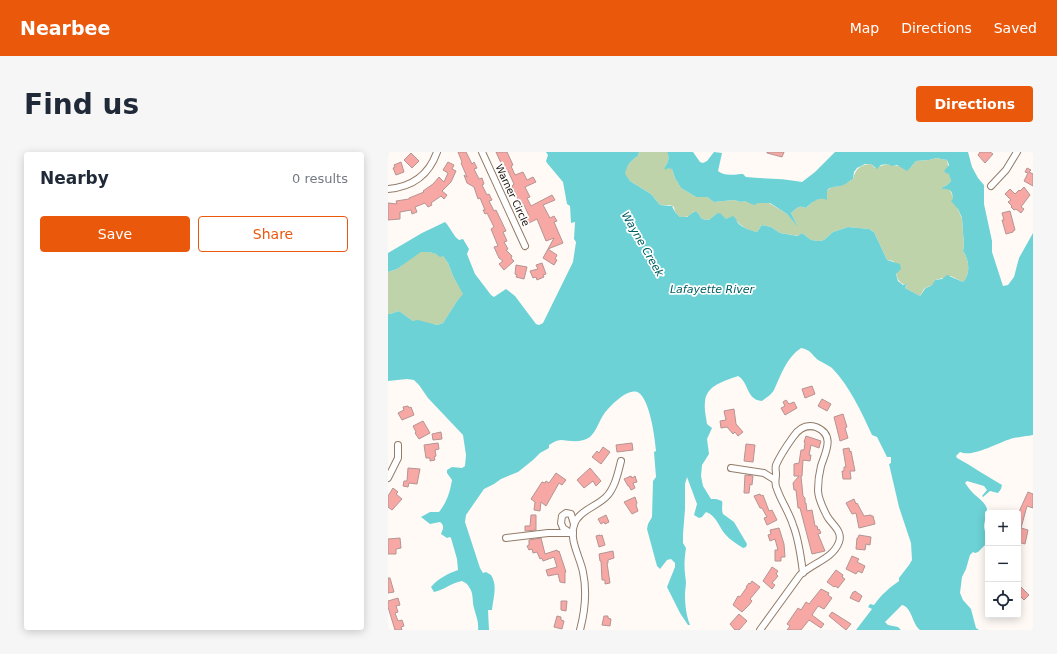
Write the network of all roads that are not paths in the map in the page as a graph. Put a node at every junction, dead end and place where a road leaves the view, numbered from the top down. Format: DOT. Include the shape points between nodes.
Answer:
graph roads {
  1 [pos="437,152"];
  2 [pos="482,152"];
  3 [pos="1017,152"];
  4 [pos="991,186"];
  5 [pos="388,189"];
  6 [pos="526,246"];
  7 [pos="398,445"];
  8 [pos="621,461"];
  9 [pos="731,468"];
  10 [pos="388,478"];
  11 [pos="775,480"];
  12 [pos="574,524"];
  13 [pos="573,533"];
  14 [pos="506,538"];
  15 [pos="803,572"];
  16 [pos="580,630"];
  17 [pos="760,630"];
  1 -- 5 [label="street" via="431,165 419,178 405,186"];
  2 -- 6 [label="street, Warner Circle"];
  3 -- 4 [label="street" via="1006,170"];
  7 -- 10 [label="street" via="398,458"];
  8 -- 12 [label="street" via="610,492"];
  9 -- 11 [label="street" via="764,474"];
  11 -- 15 [label="street" via="776,489 798,539"];
  11 -- 15 [label="street" via="778,462 801,428 807,425 823,432 828,448 820,472 818,492 827,516 838,530 840,538 833,552"];
  12 -- 13 [label="street"];
  12 -- 13 [label="street" via="571,514 566,513 562,516 563,528"];
  13 -- 14 [label="street"];
  13 -- 16 [label="street" via="585,582"];
  15 -- 17 [label="street"];
}
